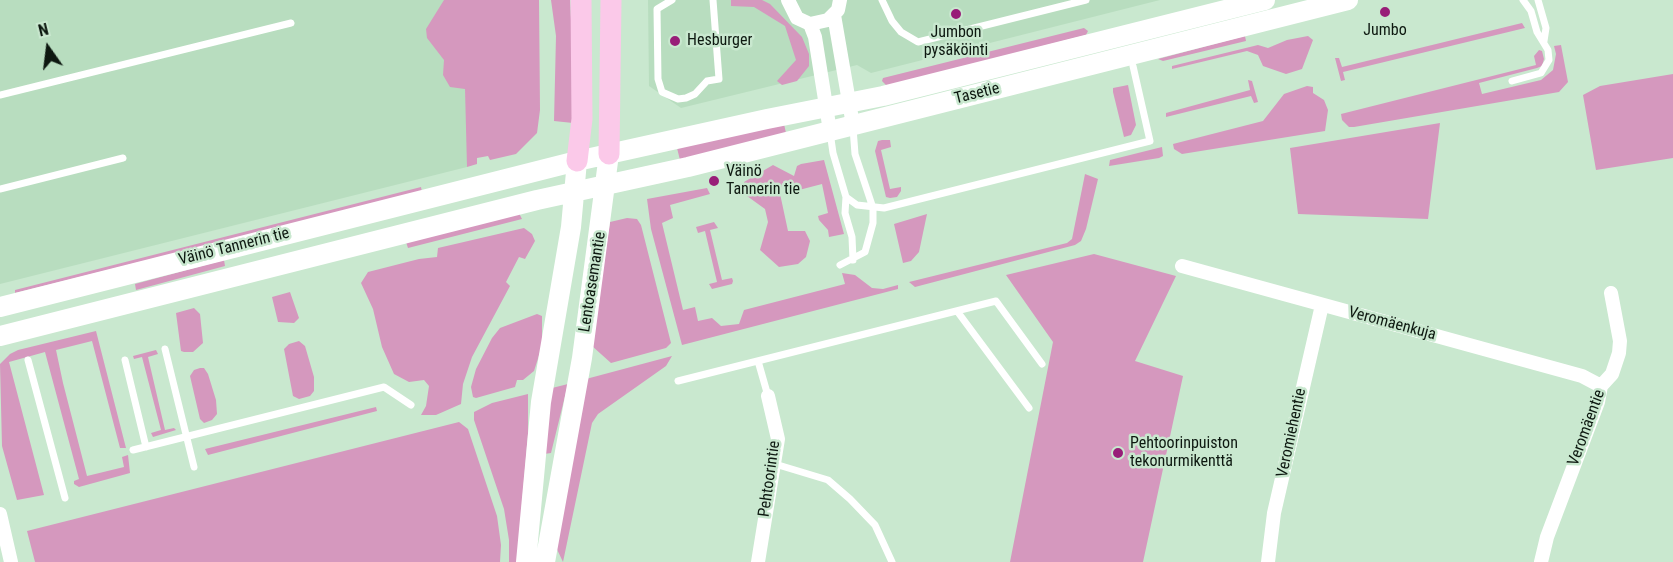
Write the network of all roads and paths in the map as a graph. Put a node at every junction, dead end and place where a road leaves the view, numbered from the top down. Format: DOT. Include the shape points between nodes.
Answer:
graph roads {
  1 [pos="581,0"];
  2 [pos="611,0"];
  3 [pos="672,0"];
  4 [pos="713,0"];
  5 [pos="876,0"];
  6 [pos="1086,0"];
  7 [pos="1265,0"];
  8 [pos="1348,0"];
  9 [pos="1524,1"];
  10 [pos="1538,1"];
  11 [pos="785,2"];
  12 [pos="884,2"];
  13 [pos="841,5"];
  14 [pos="291,22"];
  15 [pos="810,24"];
  16 [pos="1544,41"];
  17 [pos="1133,66"];
  18 [pos="1512,81"];
  19 [pos="0,94"];
  20 [pos="850,103"];
  21 [pos="828,107"];
  22 [pos="853,124"];
  23 [pos="830,131"];
  24 [pos="609,154"];
  25 [pos="123,158"];
  26 [pos="578,161"];
  27 [pos="605,186"];
  28 [pos="0,189"];
  29 [pos="575,191"];
  30 [pos="846,197"];
  31 [pos="873,208"];
  32 [pos="853,260"];
  33 [pos="840,265"];
  34 [pos="1182,266"];
  35 [pos="1611,293"];
  36 [pos="1322,305"];
  37 [pos="0,307"];
  38 [pos="957,311"];
  39 [pos="0,336"];
  40 [pos="165,349"];
  41 [pos="28,360"];
  42 [pos="124,360"];
  43 [pos="758,361"];
  44 [pos="1042,364"];
  45 [pos="678,381"];
  46 [pos="1601,386"];
  47 [pos="768,396"];
  48 [pos="411,405"];
  49 [pos="1029,408"];
  50 [pos="186,437"];
  51 [pos="146,447"];
  52 [pos="133,450"];
  53 [pos="775,464"];
  54 [pos="194,467"];
  55 [pos="64,498"];
  56 [pos="0,514"];
  57 [pos="11,562"];
  58 [pos="526,562"];
  59 [pos="545,562"];
  60 [pos="758,562"];
  61 [pos="892,562"];
  62 [pos="1268,562"];
  63 [pos="1541,562"];
  1 -- 26 [label="main road, Lentoasemantie" via="582,119"];
  2 -- 24 [label="main road, Lentoasemantie"];
  3 -- 4 [label="lane" via="657,9 658,88 668,96 686,98 707,81 719,78"];
  5 -- 12 [label="lane"];
  6 -- 12 [label="lane" via="918,42 901,32"];
  7 -- 20 [label="main road, Tasetie"];
  8 -- 22 [label="main road, Tasetie"];
  9 -- 10 [label="lane"];
  9 -- 16 [label="lane"];
  10 -- 16 [label="lane" via="1546,28"];
  11 -- 15 [label="street" via="797,18"];
  13 -- 15 [label="street" via="820,24"];
  13 -- 20 [label="street"];
  14 -- 19 [label="lane"];
  15 -- 21 [label="street"];
  16 -- 18 [label="lane" via="1549,60 1545,70"];
  17 -- 31 [label="lane" via="1150,141"];
  20 -- 21 [label="main road, Tasetie"];
  20 -- 22 [label="street"];
  21 -- 23 [label="street"];
  21 -- 24 [label="main road, Tasetie"];
  22 -- 23 [label="main road, Tasetie"];
  22 -- 31 [label="lane" via="855,154"];
  23 -- 27 [label="main road, Tasetie"];
  23 -- 30 [label="lane"];
  24 -- 26 [label="main road, Väinö Tannerin tie"];
  24 -- 27 [label="main road, Lentoasemantie"];
  25 -- 28 [label="lane"];
  26 -- 29 [label="main road, Lentoasemantie"];
  26 -- 37 [label="main road, Väinö Tannerin tie"];
  27 -- 29 [label="main road, Väinö Tannerin tie"];
  27 -- 59 [label="main road, Lentoasemantie" via="582,358"];
  29 -- 39 [label="main road, Väinö Tannerin tie"];
  29 -- 58 [label="main road, Lentoasemantie" via="541,402"];
  30 -- 31 [label="lane" via="856,205"];
  30 -- 32 [label="lane"];
  31 -- 32 [label="lane" via="867,247"];
  32 -- 33 [label="lane"];
  34 -- 36 [label="street, Veromäenkuja"];
  35 -- 46 [label="street, Veromäentie" via="1619,353 1612,374"];
  36 -- 46 [label="street, Veromäenkuja" via="1582,376"];
  36 -- 62 [label="street, Veromiehentie" via="1275,513"];
  38 -- 43 [label="lane"];
  38 -- 44 [label="lane" via="996,301"];
  38 -- 49 [label="lane"];
  40 -- 50 [label="lane"];
  41 -- 55 [label="lane"];
  42 -- 51 [label="lane"];
  43 -- 45 [label="lane"];
  43 -- 47 [label="lane"];
  46 -- 63 [label="street, Veromäentie"];
  47 -- 53 [label="street, Pehtoorintie" via="778,439"];
  48 -- 50 [label="lane" via="384,387"];
  50 -- 51 [label="lane"];
  50 -- 54 [label="lane"];
  51 -- 52 [label="lane"];
  53 -- 60 [label="street, Pehtoorintie"];
  53 -- 61 [label="lane" via="828,480 875,525"];
  56 -- 57 [label="street"];
}
